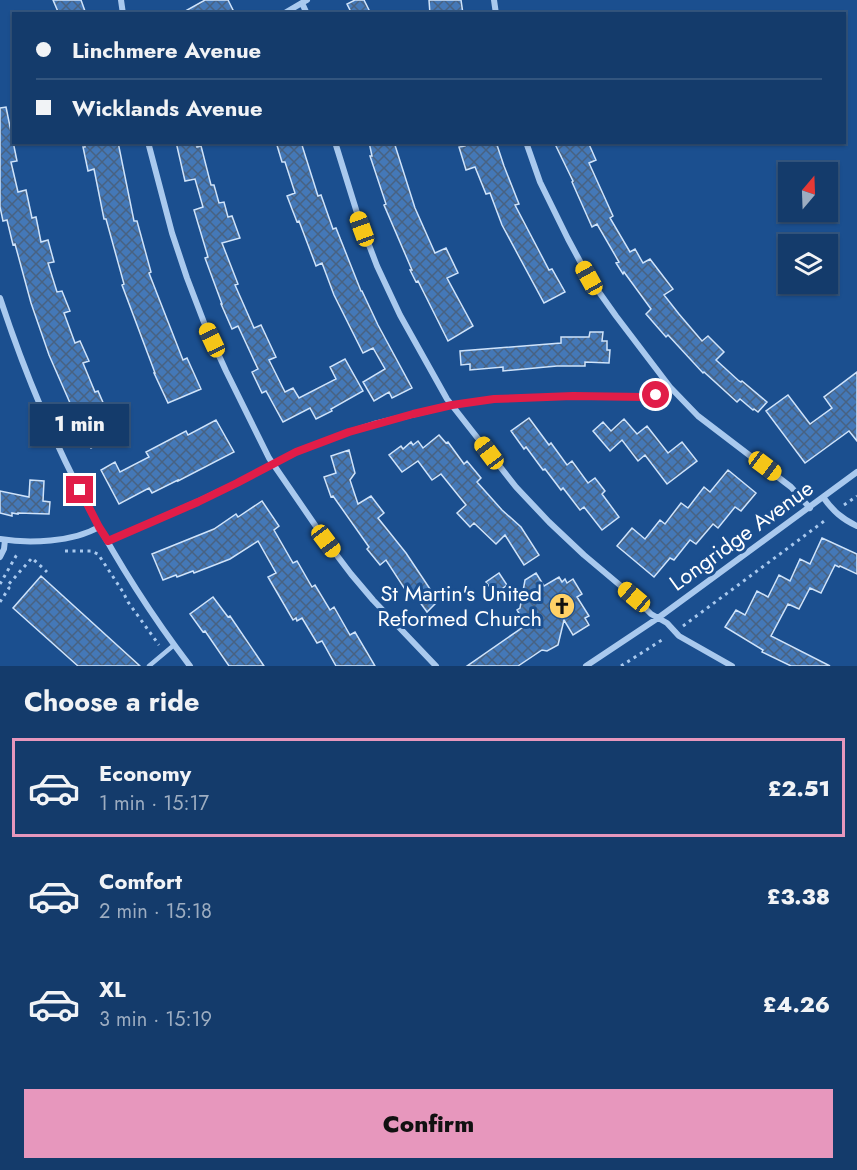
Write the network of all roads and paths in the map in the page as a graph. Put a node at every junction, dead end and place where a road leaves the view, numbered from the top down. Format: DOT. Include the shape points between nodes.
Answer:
graph roads {
  1 [pos="304,1"];
  2 [pos="286,12"];
  3 [pos="149,144"];
  4 [pos="337,144"];
  5 [pos="527,144"];
  6 [pos="0,298"];
  7 [pos="670,387"];
  8 [pos="452,405"];
  9 [pos="273,464"];
  10 [pos="857,472"];
  11 [pos="857,496"];
  12 [pos="823,497"];
  13 [pos="810,508"];
  14 [pos="835,512"];
  15 [pos="857,526"];
  16 [pos="99,527"];
  17 [pos="2,540"];
  18 [pos="108,541"];
  19 [pos="63,551"];
  20 [pos="23,552"];
  21 [pos="0,557"];
  22 [pos="47,572"];
  23 [pos="0,584"];
  24 [pos="0,602"];
  25 [pos="658,618"];
  26 [pos="675,632"];
  27 [pos="174,645"];
  28 [pos="165,652"];
  29 [pos="149,666"];
  30 [pos="190,666"];
  31 [pos="436,666"];
  32 [pos="586,666"];
  33 [pos="621,666"];
  34 [pos="732,666"];
  1 -- 2 [label="street"];
  3 -- 9 [label="street" via="172,232 205,325"];
  4 -- 8 [label="street" via="377,266 399,315"];
  5 -- 7 [label="street" via="540,182 589,278"];
  6 -- 16 [label="street" via="53,434"];
  7 -- 8 [label="street" via="651,397 535,397"];
  7 -- 13 [label="street" via="698,416 791,487"];
  8 -- 9 [label="street" via="349,432"];
  8 -- 25 [label="street" via="516,487 549,522"];
  9 -- 18 [label="street"];
  9 -- 31 [label="street" via="351,574"];
  10 -- 12 [label="street, Longridge Avenue"];
  11 -- 14 [label="path"];
  12 -- 13 [label="street, Longridge Avenue"];
  12 -- 14 [label="street"];
  13 -- 25 [label="street, Longridge Avenue"];
  14 -- 15 [label="street"];
  14 -- 26 [label="path"];
  16 -- 17 [label="street" via="73,538"];
  16 -- 18 [label="street"];
  17 -- 21 [label="street" via="4,549"];
  18 -- 27 [label="street" via="131,583"];
  19 -- 28 [label="path" via="91,550 98,554"];
  20 -- 23 [label="path" via="16,556"];
  22 -- 24 [label="path" via="33,558 7,586"];
  25 -- 26 [label="street"];
  25 -- 32 [label="street, Longridge Avenue"];
  26 -- 33 [label="path"];
  26 -- 34 [label="street"];
  27 -- 28 [label="lane"];
  27 -- 30 [label="street"];
  28 -- 29 [label="lane"];
}
